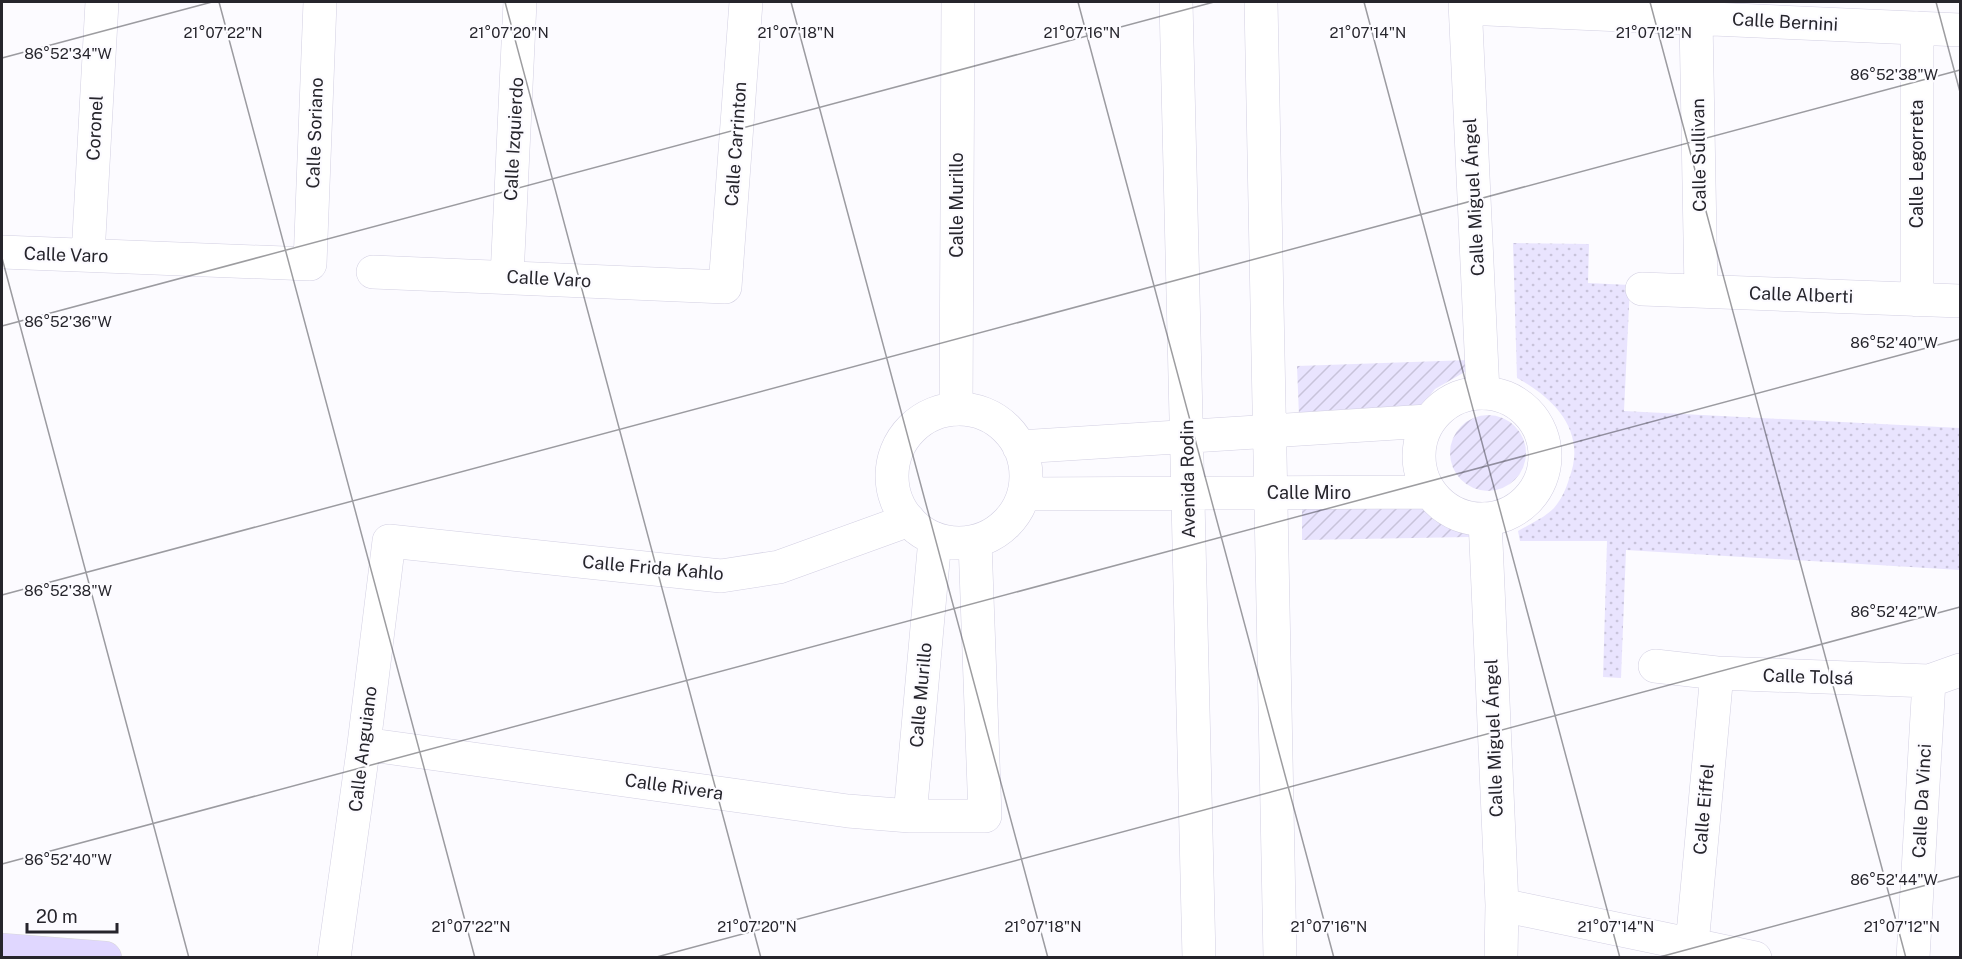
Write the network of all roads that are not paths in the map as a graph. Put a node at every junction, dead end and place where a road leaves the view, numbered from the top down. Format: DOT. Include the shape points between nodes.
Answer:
graph roads {
  1 [pos="102,2"];
  2 [pos="320,2"];
  3 [pos="520,2"];
  4 [pos="746,2"];
  5 [pos="958,2"];
  6 [pos="1176,2"];
  7 [pos="1261,2"];
  8 [pos="1465,5"];
  9 [pos="1696,18"];
  10 [pos="1917,28"];
  11 [pos="1960,30"];
  12 [pos="2,252"];
  13 [pos="88,255"];
  14 [pos="310,264"];
  15 [pos="373,272"];
  16 [pos="507,277"];
  17 [pos="725,287"];
  18 [pos="1642,289"];
  19 [pos="1701,291"];
  20 [pos="1917,300"];
  21 [pos="1960,301"];
  22 [pos="1483,393"];
  23 [pos="956,409"];
  24 [pos="1428,422"];
  25 [pos="1271,431"];
  26 [pos="1187,436"];
  27 [pos="1019,447"];
  28 [pos="1430,492"];
  29 [pos="1188,493"];
  30 [pos="1272,493"];
  31 [pos="1024,494"];
  32 [pos="1485,519"];
  33 [pos="909,520"];
  34 [pos="935,539"];
  35 [pos="389,541"];
  36 [pos="975,542"];
  37 [pos="1655,666"];
  38 [pos="1960,670"];
  39 [pos="1717,673"];
  40 [pos="1929,681"];
  41 [pos="364,744"];
  42 [pos="910,816"];
  43 [pos="1502,905"];
  44 [pos="1692,945"];
  45 [pos="2,950"];
  46 [pos="105,957"];
  47 [pos="334,957"];
  48 [pos="1199,957"];
  49 [pos="1280,957"];
  50 [pos="1501,957"];
  51 [pos="1755,957"];
  52 [pos="1913,957"];
  1 -- 13 [label="street, Coronel"];
  2 -- 14 [label="street, Calle Soriano"];
  3 -- 16 [label="street, Calle Izquierdo"];
  4 -- 17 [label="street, Calle Carrinton"];
  5 -- 23 [label="street, Calle Murillo"];
  6 -- 26 [label="street, Avenida Rodin"];
  7 -- 25 [label="street"];
  8 -- 9 [label="street, Calle Bernini"];
  8 -- 22 [label="street, Calle Miguel Ángel"];
  9 -- 10 [label="street, Calle Bernini"];
  9 -- 19 [label="street, Calle Sullivan"];
  10 -- 11 [label="street, Calle Bernini"];
  10 -- 20 [label="street, Calle Legorreta"];
  12 -- 13 [label="street, Calle Varo"];
  13 -- 14 [label="street, Calle Varo"];
  15 -- 16 [label="street, Calle Varo"];
  16 -- 17 [label="street, Calle Varo"];
  18 -- 19 [label="street, Calle Alberti"];
  19 -- 20 [label="street, Calle Alberti"];
  20 -- 21 [label="street, Calle Alberti"];
  22 -- 24 [label="street" via="1462,396 1443,405"];
  22 -- 32 [label="street" via="1504,397 1522,408 1536,424 1544,445 1544,466 1537,487 1524,503 1506,515"];
  23 -- 27 [label="street" via="990,417 1012,434"];
  23 -- 33 [label="street" via="921,421 898,450 893,486"];
  24 -- 25 [label="street"];
  24 -- 28 [label="street" via="1419,445 1420,469"];
  25 -- 26 [label="street"];
  25 -- 30 [label="street"];
  26 -- 27 [label="street"];
  26 -- 29 [label="street, Avenida Rodin"];
  27 -- 31 [label="street" via="1026,473"];
  28 -- 30 [label="street, Calle Miro"];
  28 -- 32 [label="street" via="1444,507 1464,517"];
  29 -- 30 [label="street, Calle Miro"];
  29 -- 31 [label="street"];
  29 -- 48 [label="street, Avenida Rodin"];
  30 -- 49 [label="street"];
  31 -- 36 [label="street" via="1008,522"];
  32 -- 43 [label="street, Calle Miguel Ángel"];
  33 -- 34 [label="street"];
  33 -- 35 [label="street, Calle Frida Kahlo" via="779,567 721,576"];
  34 -- 36 [label="street"];
  34 -- 42 [label="street, Calle Murillo"];
  35 -- 41 [label="street, Calle Anguiano"];
  36 -- 42 [label="street, Calle Rivera" via="985,816"];
  37 -- 39 [label="street, Calle Tolsá"];
  38 -- 40 [label="street, Calle Tolsá"];
  39 -- 40 [label="street, Calle Tolsá"];
  39 -- 44 [label="street, Calle Eiffel"];
  40 -- 52 [label="street, Calle Da Vinci"];
  41 -- 42 [label="street, Calle Rivera" via="848,811"];
  41 -- 47 [label="street, Calle Anguiano"];
  43 -- 44 [label="street"];
  43 -- 50 [label="street, Calle Miguel Ángel"];
  44 -- 51 [label="street"];
  45 -- 46 [label="main road"];
}
